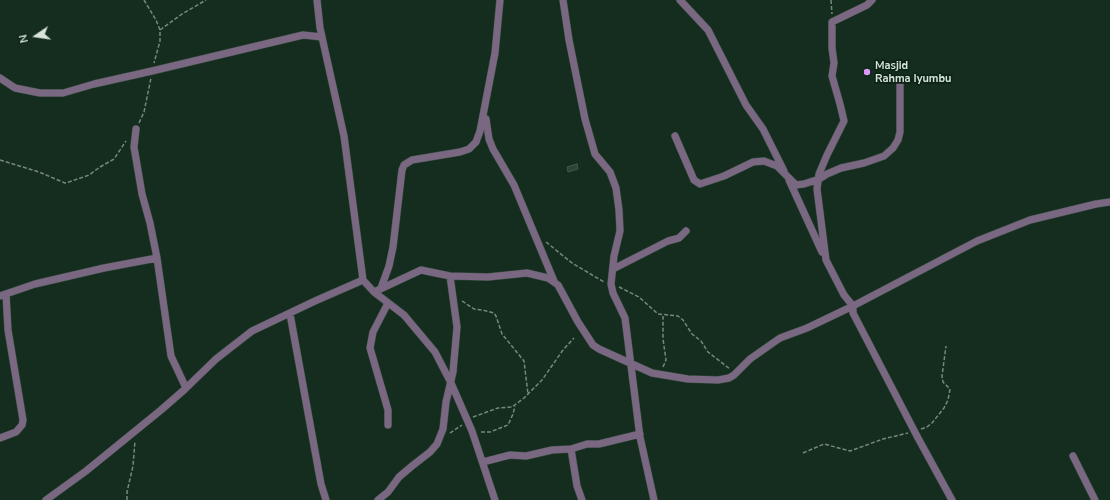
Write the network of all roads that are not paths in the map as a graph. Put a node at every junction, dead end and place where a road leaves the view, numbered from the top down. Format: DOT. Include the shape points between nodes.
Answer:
graph roads {
  1 [pos="317,0"];
  2 [pos="500,0"];
  3 [pos="563,0"];
  4 [pos="680,0"];
  5 [pos="872,0"];
  6 [pos="322,37"];
  7 [pos="0,78"];
  8 [pos="900,79"];
  9 [pos="485,109"];
  10 [pos="136,129"];
  11 [pos="675,136"];
  12 [pos="787,177"];
  13 [pos="819,179"];
  14 [pos="1110,202"];
  15 [pos="686,231"];
  16 [pos="157,258"];
  17 [pos="826,260"];
  18 [pos="613,269"];
  19 [pos="450,276"];
  20 [pos="363,280"];
  21 [pos="554,281"];
  22 [pos="381,288"];
  23 [pos="374,292"];
  24 [pos="3,295"];
  25 [pos="388,303"];
  26 [pos="853,306"];
  27 [pos="290,314"];
  28 [pos="631,364"];
  29 [pos="451,383"];
  30 [pos="186,388"];
  31 [pos="388,426"];
  32 [pos="640,434"];
  33 [pos="0,438"];
  34 [pos="572,449"];
  35 [pos="1074,456"];
  36 [pos="483,462"];
  37 [pos="951,499"];
  38 [pos="46,500"];
  39 [pos="326,500"];
  40 [pos="378,500"];
  41 [pos="495,500"];
  42 [pos="582,500"];
  43 [pos="654,500"];
  44 [pos="1095,500"];
  1 -- 6 [label="street"];
  2 -- 9 [label="street" via="495,53"];
  3 -- 18 [label="street" via="585,119 596,154 610,172 616,188 620,231"];
  4 -- 12 [label="street" via="708,30 746,105 763,129"];
  5 -- 13 [label="street" via="832,22 832,76 844,121 827,155"];
  6 -- 7 [label="street" via="303,35 63,93 40,93 15,88"];
  6 -- 20 [label="street" via="344,136"];
  8 -- 13 [label="street" via="900,132 893,148 884,156 864,164 841,168"];
  9 -- 21 [label="street" via="489,139 514,185"];
  9 -- 22 [label="street" via="476,142 470,149 412,160 404,165 393,247"];
  10 -- 16 [label="street" via="134,147"];
  11 -- 12 [label="street" via="694,180 700,184 764,160 777,166"];
  12 -- 13 [label="street" via="796,184"];
  12 -- 17 [label="street"];
  13 -- 17 [label="street"];
  14 -- 26 [label="street" via="1019,223 972,243"];
  15 -- 18 [label="street" via="679,238"];
  16 -- 24 [label="street" via="35,284"];
  16 -- 30 [label="street" via="171,356"];
  17 -- 26 [label="street" via="844,295"];
  18 -- 28 [label="street" via="611,284 625,318"];
  19 -- 21 [label="street" via="488,277 527,273"];
  19 -- 22 [label="street" via="421,270"];
  19 -- 29 [label="street" via="457,327"];
  20 -- 23 [label="street"];
  20 -- 27 [label="street"];
  21 -- 28 [label="street" via="592,344"];
  22 -- 23 [label="street"];
  23 -- 25 [label="street"];
  24 -- 33 [label="street" via="23,420 16,432"];
  25 -- 29 [label="street" via="404,315 435,352"];
  25 -- 31 [label="street" via="374,332 370,348 388,410"];
  26 -- 28 [label="street" via="780,338 729,378 688,379 652,373"];
  26 -- 37 [label="street" via="853,313"];
  27 -- 30 [label="street" via="247,335 216,359"];
  27 -- 39 [label="street"];
  28 -- 32 [label="street"];
  29 -- 36 [label="street"];
  29 -- 40 [label="street" via="439,440 430,452"];
  30 -- 38 [label="street" via="136,431"];
  32 -- 34 [label="street"];
  32 -- 43 [label="street"];
  34 -- 36 [label="street" via="552,450 526,456 510,455"];
  34 -- 42 [label="street" via="577,486"];
  35 -- 44 [label="street"];
  36 -- 41 [label="street"];
}
